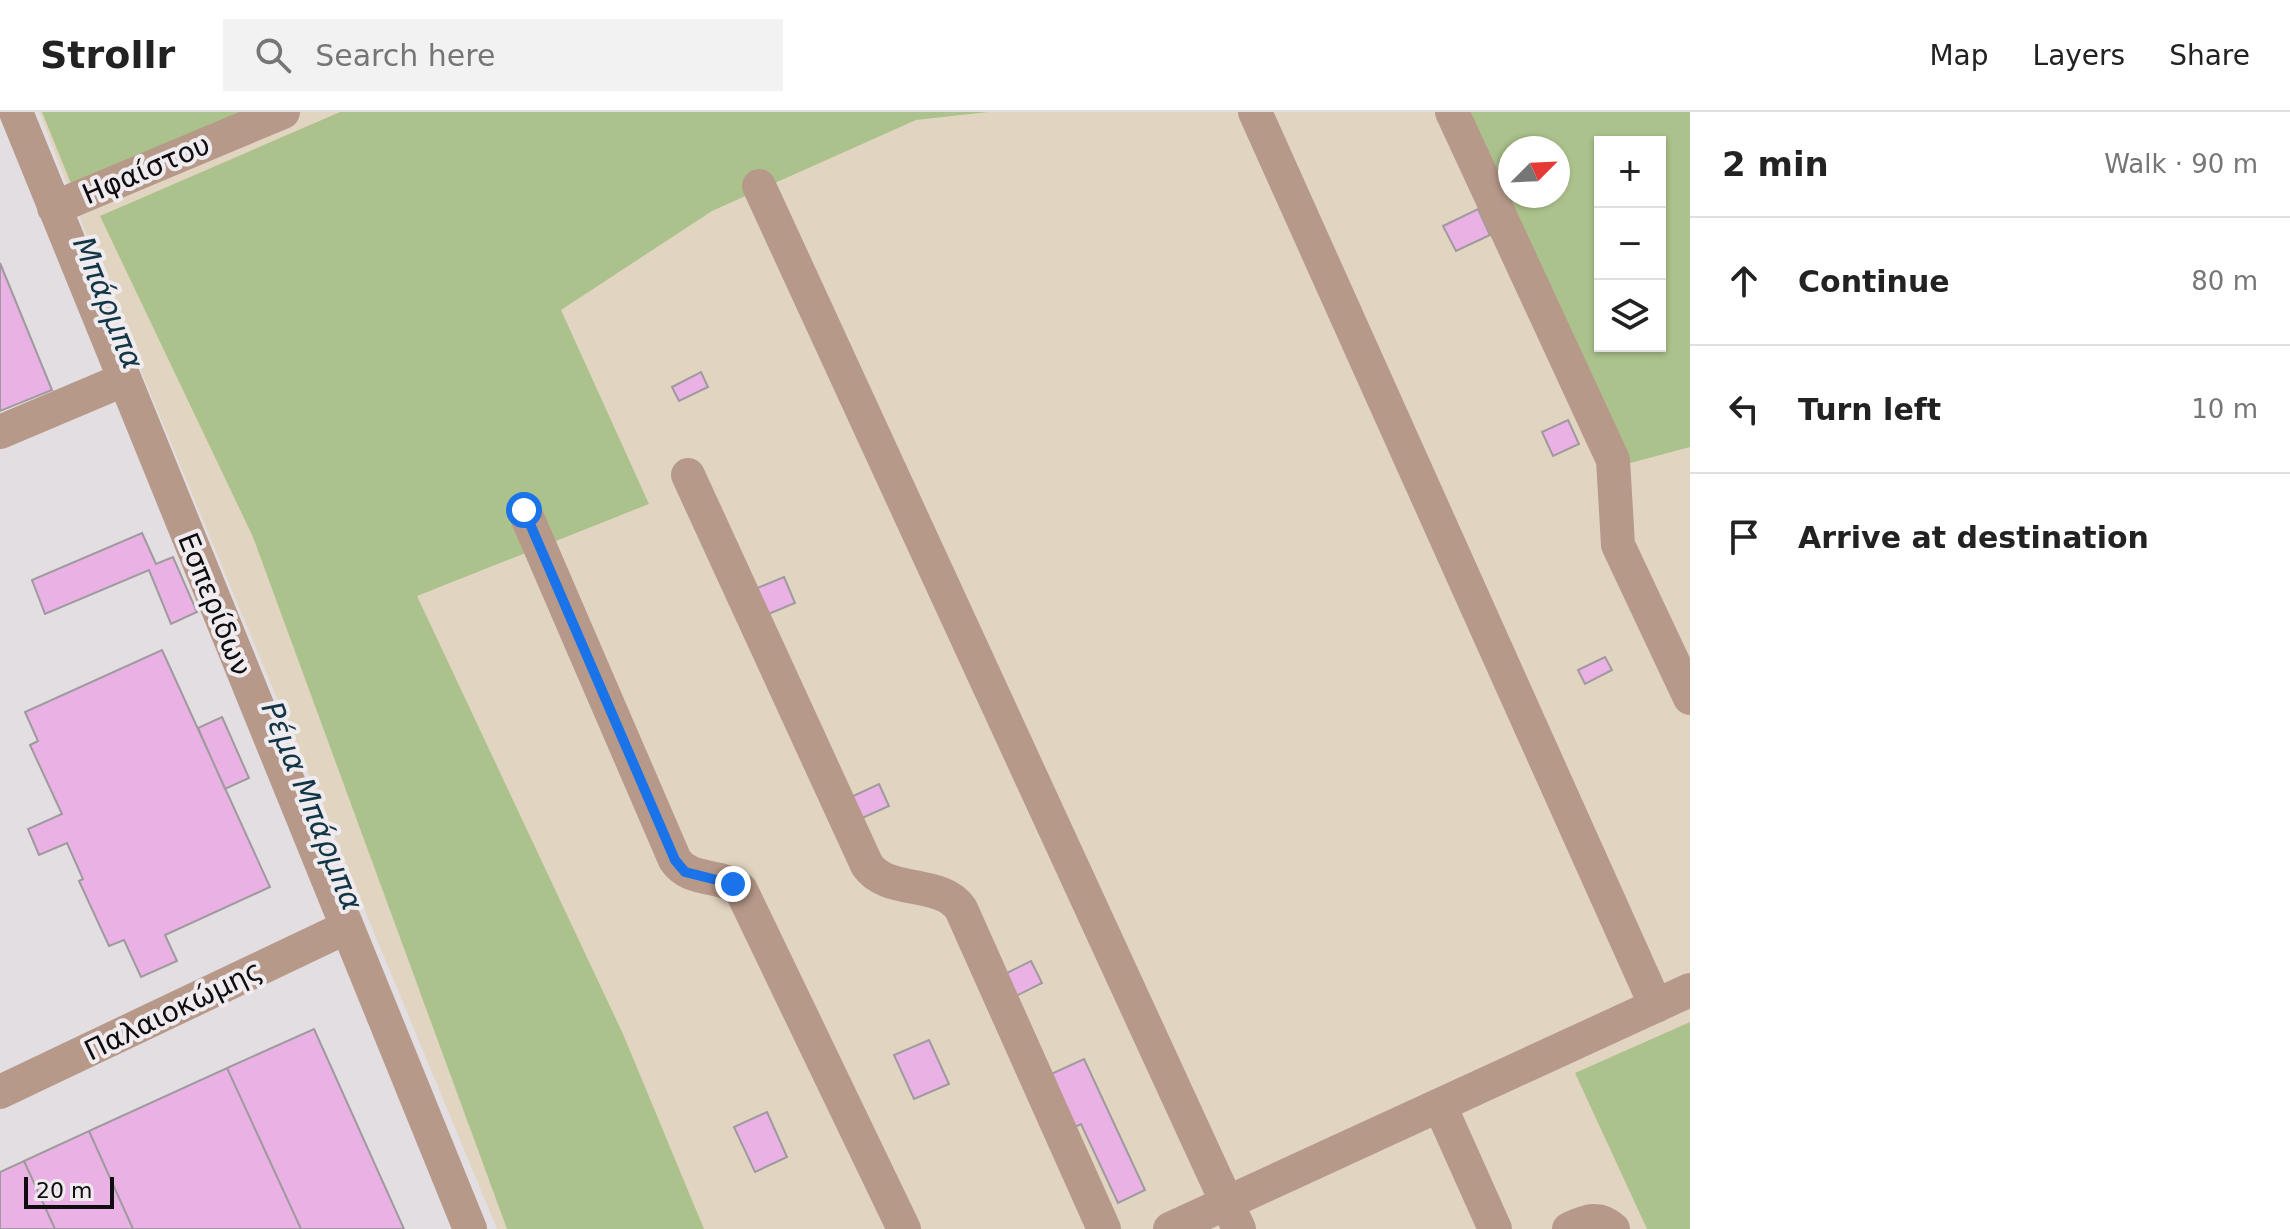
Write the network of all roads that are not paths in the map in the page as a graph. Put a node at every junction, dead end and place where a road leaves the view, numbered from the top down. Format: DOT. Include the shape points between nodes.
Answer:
graph roads {
  1 [pos="16,112"];
  2 [pos="283,112"];
  3 [pos="1255,112"];
  4 [pos="1452,112"];
  5 [pos="759,186"];
  6 [pos="54,208"];
  7 [pos="123,380"];
  8 [pos="0,432"];
  9 [pos="688,475"];
  10 [pos="524,510"];
  11 [pos="1690,698"];
  12 [pos="347,927"];
  13 [pos="1690,990"];
  14 [pos="1656,1006"];
  15 [pos="0,1092"];
  16 [pos="1440,1106"];
  17 [pos="1233,1216"];
  18 [pos="470,1229"];
  19 [pos="904,1229"];
  20 [pos="1104,1229"];
  21 [pos="1170,1229"];
  22 [pos="1495,1229"];
  23 [pos="1569,1229"];
  24 [pos="1613,1229"];
  1 -- 6 [label="street, Εσπερίδων"];
  2 -- 6 [label="street, Ηφαίστου"];
  3 -- 14 [label="street"];
  4 -- 11 [label="street" via="1613,460 1618,545"];
  5 -- 17 [label="street"];
  6 -- 7 [label="street, Εσπερίδων"];
  7 -- 8 [label="street"];
  7 -- 12 [label="street, Εσπερίδων"];
  9 -- 20 [label="street" via="867,865 881,877 947,897 961,909"];
  10 -- 19 [label="street" via="675,860 685,872 741,890"];
  12 -- 15 [label="street, Παλαιοκώμης"];
  12 -- 18 [label="street, Εσπερίδων"];
  13 -- 14 [label="street"];
  14 -- 16 [label="street"];
  16 -- 17 [label="street"];
  16 -- 22 [label="street"];
  17 -- 21 [label="street"];
  23 -- 24 [label="street" via="1594,1220"];
}
